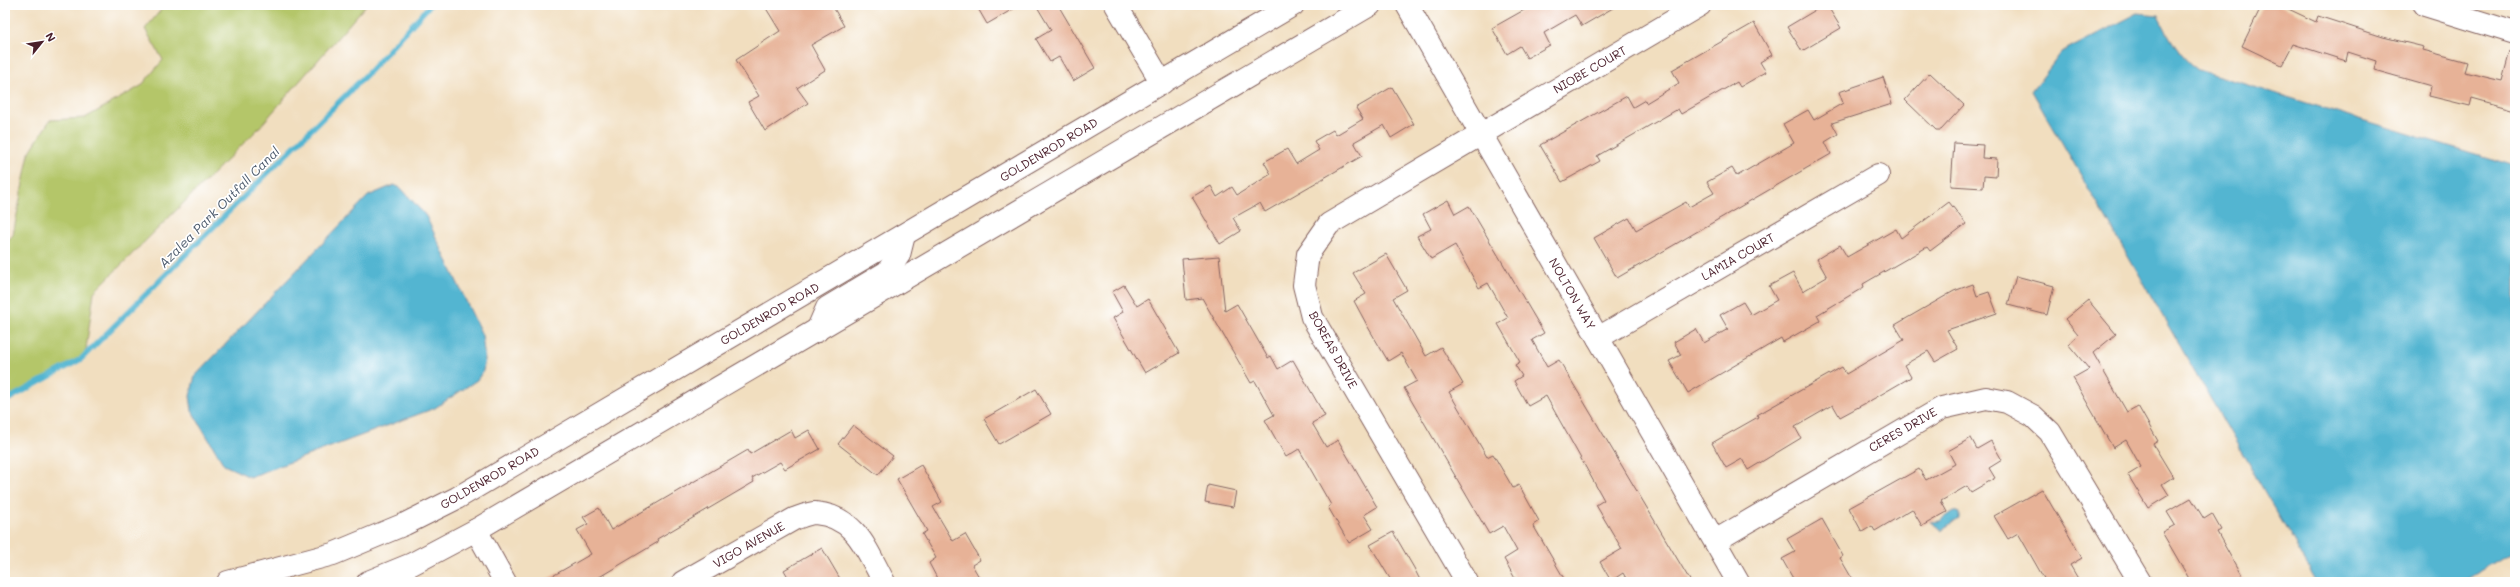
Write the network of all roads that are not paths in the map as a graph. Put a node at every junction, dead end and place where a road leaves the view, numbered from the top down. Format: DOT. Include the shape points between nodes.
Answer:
graph roads {
  1 [pos="1116,5"];
  2 [pos="1293,5"];
  3 [pos="1370,5"];
  4 [pos="1407,5"];
  5 [pos="1700,5"];
  6 [pos="2425,5"];
  7 [pos="2515,33"];
  8 [pos="1162,83"];
  9 [pos="1479,135"];
  10 [pos="1878,175"];
  11 [pos="904,235"];
  12 [pos="817,331"];
  13 [pos="1598,338"];
  14 [pos="476,530"];
  15 [pos="1714,541"];
  16 [pos="228,582"];
  17 [pos="368,582"];
  18 [pos="505,582"];
  19 [pos="683,582"];
  20 [pos="884,582"];
  21 [pos="1467,582"];
  22 [pos="1738,582"];
  23 [pos="2140,582"];
  1 -- 8 [label="street"];
  2 -- 8 [label="street, GOLDENROD ROAD"];
  3 -- 12 [label="street"];
  4 -- 9 [label="street, NOLTON WAY"];
  5 -- 9 [label="street, NIOBE COURT"];
  6 -- 7 [label="street"];
  8 -- 11 [label="street, GOLDENROD ROAD"];
  9 -- 13 [label="street, NOLTON WAY"];
  9 -- 21 [label="street, BOREAS DRIVE" via="1329,224 1308,254 1304,285 1312,317"];
  10 -- 13 [label="street, LAMIA COURT"];
  11 -- 12 [label="street" via="899,255 887,272 827,308"];
  11 -- 16 [label="street, GOLDENROD ROAD" via="457,498 405,524 333,554"];
  12 -- 14 [label="street"];
  13 -- 15 [label="street, NOLTON WAY"];
  14 -- 17 [label="street" via="412,564"];
  14 -- 18 [label="street"];
  15 -- 22 [label="street, NOLTON WAY"];
  15 -- 23 [label="street, CERES DRIVE" via="1942,408 1986,398 2007,402 2033,416 2050,432"];
  19 -- 20 [label="street, VIGO AVENUE" via="794,519 814,513 839,520 856,531"];
}
